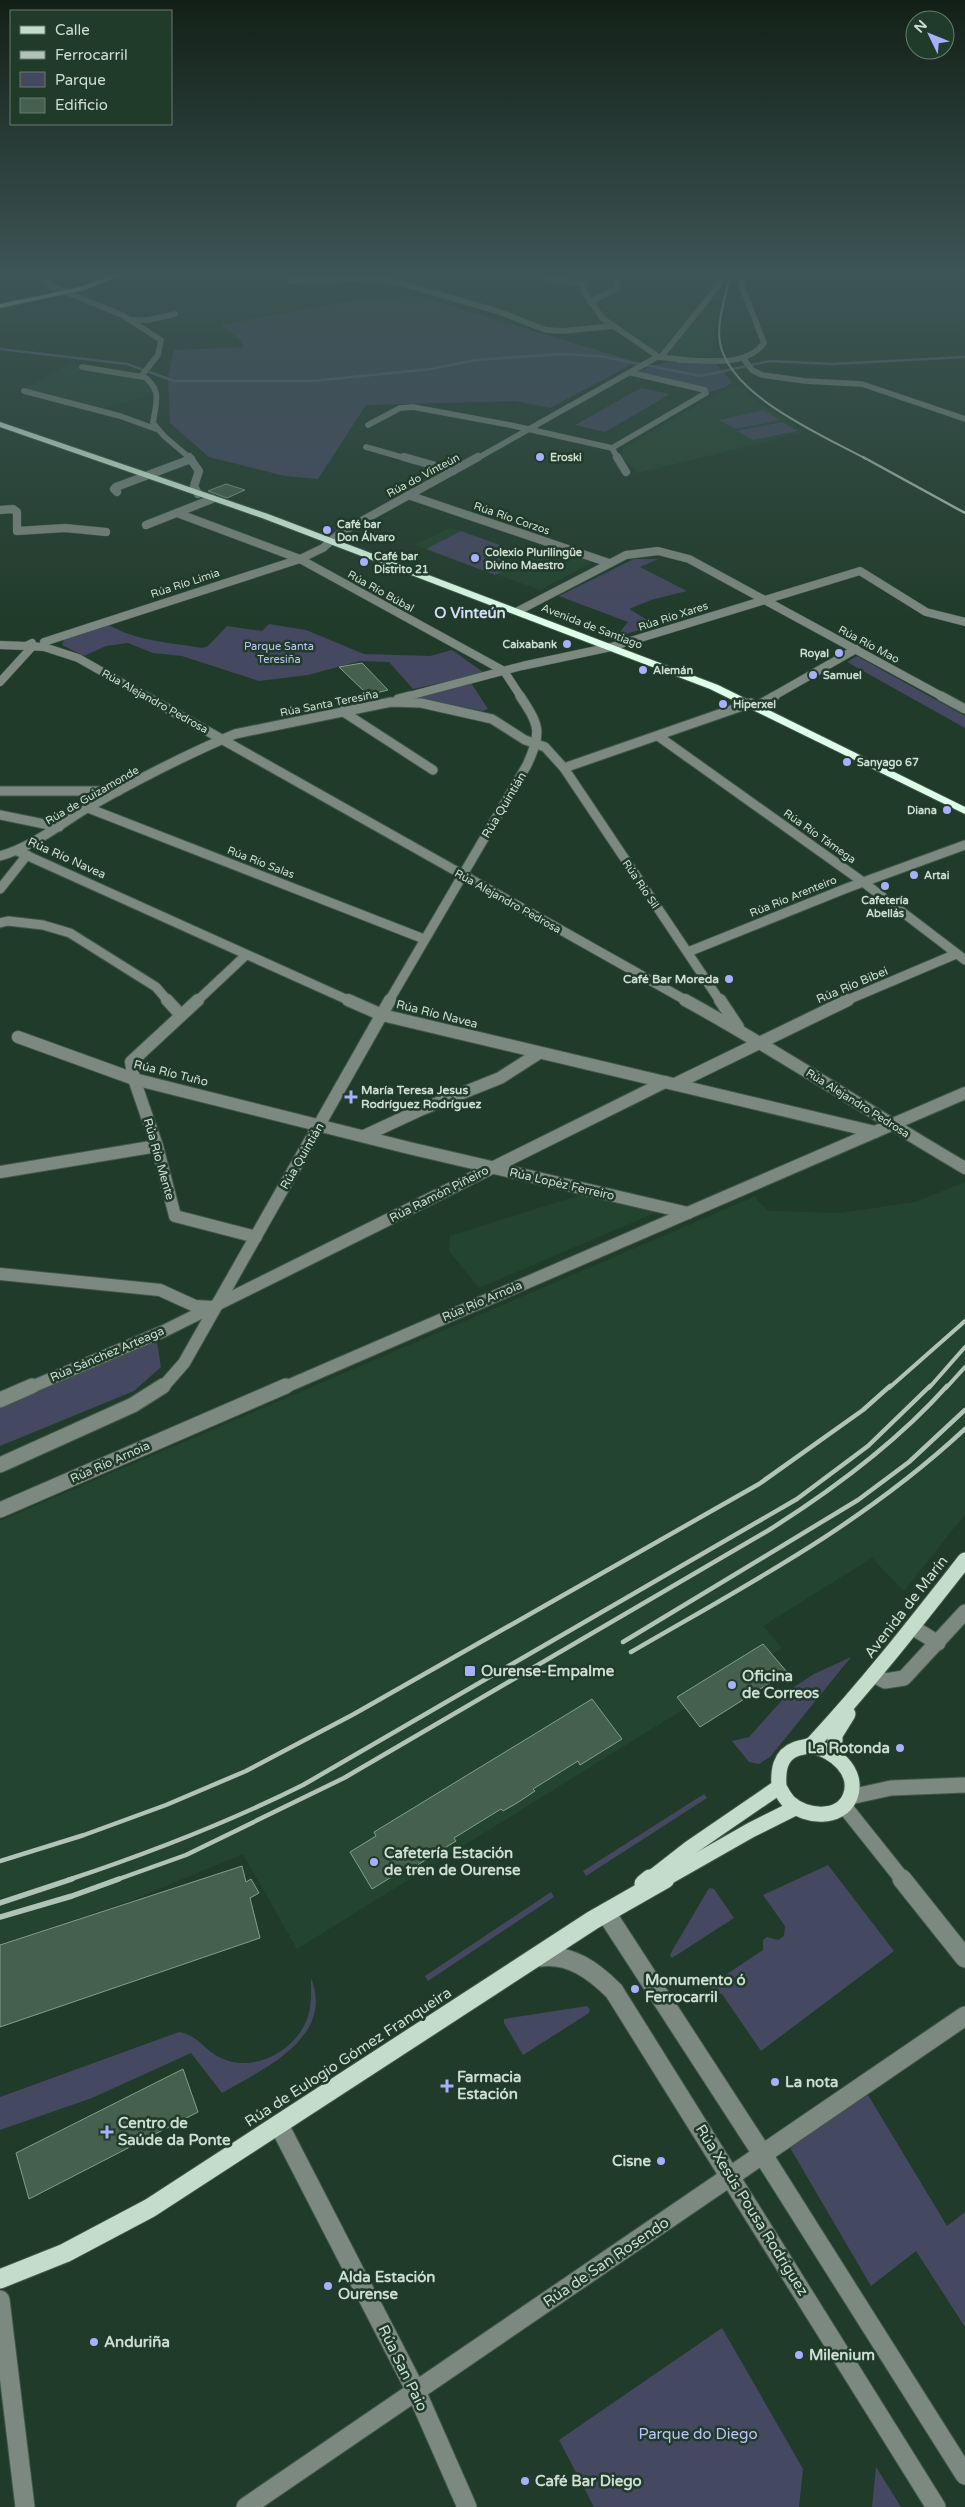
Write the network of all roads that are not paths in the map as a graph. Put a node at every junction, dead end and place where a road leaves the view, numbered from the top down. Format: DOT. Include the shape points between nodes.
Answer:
graph roads {
  1 [pos="156,388"];
  2 [pos="605,388"];
  3 [pos="697,388"];
  4 [pos="874,388"];
  5 [pos="24,391"];
  6 [pos="965,418"];
  7 [pos="0,425"];
  8 [pos="368,425"];
  9 [pos="156,429"];
  10 [pos="530,429"];
  11 [pos="366,447"];
  12 [pos="612,448"];
  13 [pos="191,459"];
  14 [pos="453,471"];
  15 [pos="626,472"];
  16 [pos="148,475"];
  17 [pos="117,492"];
  18 [pos="198,494"];
  19 [pos="408,495"];
  20 [pos="212,499"];
  21 [pos="0,510"];
  22 [pos="177,513"];
  23 [pos="146,525"];
  24 [pos="106,532"];
  25 [pos="331,540"];
  26 [pos="300,559"];
  27 [pos="609,563"];
  28 [pos="763,599"];
  29 [pos="518,611"];
  30 [pos="965,622"];
  31 [pos="0,645"];
  32 [pos="44,645"];
  33 [pos="29,647"];
  34 [pos="612,647"];
  35 [pos="856,649"];
  36 [pos="504,671"];
  37 [pos="0,682"];
  38 [pos="391,702"];
  39 [pos="754,705"];
  40 [pos="965,709"];
  41 [pos="342,711"];
  42 [pos="658,736"];
  43 [pos="222,739"];
  44 [pos="525,740"];
  45 [pos="537,744"];
  46 [pos="527,765"];
  47 [pos="564,768"];
  48 [pos="433,770"];
  49 [pos="0,791"];
  50 [pos="120,791"];
  51 [pos="88,808"];
  52 [pos="965,811"];
  53 [pos="0,815"];
  54 [pos="59,827"];
  55 [pos="965,845"];
  56 [pos="17,850"];
  57 [pos="0,856"];
  58 [pos="27,856"];
  59 [pos="462,875"];
  60 [pos="863,882"];
  61 [pos="0,888"];
  62 [pos="0,923"];
  63 [pos="424,939"];
  64 [pos="688,952"];
  65 [pos="246,954"];
  66 [pos="960,957"];
  67 [pos="723,1005"];
  68 [pos="706,1012"];
  69 [pos="181,1015"];
  70 [pos="382,1015"];
  71 [pos="740,1030"];
  72 [pos="18,1037"];
  73 [pos="758,1041"];
  74 [pos="539,1053"];
  75 [pos="134,1079"];
  76 [pos="670,1083"];
  77 [pos="965,1093"];
  78 [pos="320,1125"];
  79 [pos="891,1125"];
  80 [pos="875,1132"];
  81 [pos="364,1136"];
  82 [pos="157,1146"];
  83 [pos="492,1167"];
  84 [pos="965,1168"];
  85 [pos="0,1172"];
  86 [pos="688,1213"];
  87 [pos="256,1237"];
  88 [pos="0,1274"];
  89 [pos="214,1307"];
  90 [pos="0,1400"];
  91 [pos="0,1465"];
  92 [pos="0,1510"];
  93 [pos="965,1560"];
  94 [pos="965,1612"];
  95 [pos="912,1627"];
  96 [pos="938,1643"];
  97 [pos="869,1680"];
  98 [pos="811,1746"];
  99 [pos="835,1755"];
  100 [pos="965,1785"];
  101 [pos="779,1787"];
  102 [pos="847,1802"];
  103 [pos="795,1808"];
  104 [pos="606,1913"];
  105 [pos="535,1958"];
  106 [pos="965,1958"];
  107 [pos="965,2016"];
  108 [pos="280,2125"];
  109 [pos="763,2154"];
  110 [pos="732,2177"];
  111 [pos="0,2279"];
  112 [pos="0,2300"];
  113 [pos="416,2392"];
  114 [pos="965,2475"];
  115 [pos="25,2507"];
  116 [pos="246,2507"];
  117 [pos="467,2507"];
  118 [pos="936,2507"];
  1 -- 9 [label="street" via="153,423"];
  2 -- 10 [label="street, Rúa do Vinteún"];
  3 -- 12 [label="street" via="706,393"];
  4 -- 6 [label="street"];
  5 -- 9 [label="street" via="120,416"];
  7 -- 16 [label="highway, Avenida de Santiago"];
  8 -- 10 [label="street" via="400,408 414,407"];
  9 -- 13 [label="street"];
  10 -- 12 [label="street"];
  10 -- 14 [label="street, Rúa do Vinteún"];
  11 -- 14 [label="street"];
  12 -- 15 [label="street"];
  13 -- 16 [label="street"];
  13 -- 18 [label="street" via="199,471 194,486"];
  14 -- 19 [label="street, Rúa do Vinteún"];
  16 -- 17 [label="street" via="116,487"];
  16 -- 18 [label="highway, Avenida de Santiago"];
  18 -- 20 [label="highway, Avenida de Santiago"];
  19 -- 25 [label="street, Rúa do Vinteún"];
  19 -- 27 [label="street, Rúa Río Corzos"];
  20 -- 22 [label="street"];
  20 -- 25 [label="highway, Avenida de Santiago"];
  21 -- 24 [label="street" via="13,509 17,512 17,531 64,528"];
  22 -- 23 [label="street"];
  22 -- 26 [label="street, Rúa Río Búbal"];
  25 -- 26 [label="street, Rúa Río Limia" via="323,548"];
  25 -- 29 [label="highway, Avenida de Santiago"];
  26 -- 32 [label="street, Rúa Río Limia"];
  26 -- 36 [label="street, Rúa Río Búbal"];
  27 -- 28 [label="street, Rúa Río Mao" via="631,553 680,554"];
  27 -- 29 [label="street, Rúa Río Mao"];
  28 -- 30 [label="street, Rúa Río Xares" via="860,571 926,612"];
  28 -- 34 [label="street, Rúa Río Xares"];
  28 -- 35 [label="street, Rúa Río Mao"];
  29 -- 34 [label="highway, Avenida de Santiago"];
  31 -- 33 [label="street"];
  32 -- 33 [label="street"];
  32 -- 43 [label="street, Rúa Alejandro Pedrosa" via="78,658"];
  33 -- 37 [label="street"];
  34 -- 36 [label="street, Rúa Río Xares"];
  34 -- 39 [label="highway, Avenida de Santiago"];
  35 -- 39 [label="street"];
  35 -- 40 [label="street, Rúa Río Mao"];
  36 -- 38 [label="street, Rúa Río Xares"];
  36 -- 45 [label="street" via="534,719 538,731"];
  38 -- 41 [label="street, Rúa Santa Teresiña"];
  38 -- 44 [label="street, Rúa Santa Teresiña" via="421,703 492,719"];
  39 -- 42 [label="street"];
  39 -- 52 [label="highway, Avenida de Santiago"];
  41 -- 43 [label="street, Rúa Santa Teresiña"];
  41 -- 48 [label="street"];
  42 -- 47 [label="street"];
  42 -- 60 [label="street, Rúa Río Támega"];
  43 -- 50 [label="street, Rúa de Guizamonde"];
  43 -- 59 [label="street, Rúa Alejandro Pedrosa"];
  44 -- 45 [label="street, Rúa Río Sil"];
  44 -- 46 [label="street, Rúa Quintián"];
  45 -- 46 [label="street, Rúa Quintián"];
  45 -- 47 [label="street, Rúa Río Sil" via="545,747"];
  46 -- 59 [label="street, Rúa Quintián"];
  47 -- 64 [label="street, Rúa Río Sil"];
  49 -- 50 [label="street"];
  50 -- 51 [label="street, Rúa de Guizamonde"];
  51 -- 54 [label="street, Rúa de Guizamonde"];
  51 -- 63 [label="street, Rúa Río Salas"];
  53 -- 54 [label="street"];
  54 -- 56 [label="street, Rúa de Guizamonde"];
  55 -- 60 [label="street, Rúa Río Arenteiro"];
  56 -- 57 [label="street, Rúa de Guizamonde"];
  56 -- 58 [label="street, Rúa Río Navea"];
  58 -- 61 [label="street"];
  58 -- 65 [label="street, Rúa Río Navea"];
  59 -- 63 [label="street, Rúa Quintián"];
  59 -- 68 [label="street, Rúa Alejandro Pedrosa"];
  60 -- 64 [label="street, Rúa Río Arenteiro"];
  60 -- 66 [label="street, Rúa Río Támega"];
  62 -- 69 [label="street" via="43,924 70,934 156,987"];
  63 -- 70 [label="street, Rúa Quintián"];
  64 -- 67 [label="street, Rúa Río Sil"];
  65 -- 69 [label="street"];
  65 -- 70 [label="street, Rúa Río Navea"];
  66 -- 73 [label="street, Rúa Río Bibei" via="833,1006"];
  67 -- 68 [label="street"];
  67 -- 71 [label="street, Rúa Río Sil"];
  68 -- 71 [label="street, Rúa Alejandro Pedrosa"];
  69 -- 75 [label="street" via="131,1062"];
  70 -- 74 [label="street, Rúa Río Navea"];
  70 -- 78 [label="street, Rúa Quintián"];
  71 -- 73 [label="street, Rúa Alejandro Pedrosa"];
  72 -- 75 [label="street, Rúa Río Tuño"];
  73 -- 76 [label="street, Rúa Río Bibei"];
  73 -- 79 [label="street, Rúa Alejandro Pedrosa"];
  74 -- 76 [label="street, Rúa Río Navea"];
  74 -- 81 [label="street" via="527,1064 484,1085"];
  75 -- 78 [label="street, Rúa Río Tuño"];
  75 -- 82 [label="street, Rúa Río Mente"];
  76 -- 80 [label="street, Rúa Río Navea"];
  76 -- 83 [label="street, Rúa Ramón Piñeiro"];
  77 -- 79 [label="street, Rúa Río Arnoia"];
  78 -- 81 [label="street, Rúa Lopéz Ferreiro"];
  78 -- 87 [label="street, Rúa Quintián"];
  79 -- 80 [label="street, Rúa Río Arnoia"];
  79 -- 84 [label="street, Rúa Alejandro Pedrosa"];
  80 -- 86 [label="street, Rúa Río Arnoia"];
  81 -- 83 [label="street, Rúa Lopéz Ferreiro"];
  82 -- 85 [label="street"];
  82 -- 87 [label="street, Rúa Río Mente" via="175,1216"];
  83 -- 86 [label="street, Rúa Lopéz Ferreiro"];
  83 -- 89 [label="street, Rúa Ramón Piñeiro"];
  86 -- 92 [label="street, Rúa Río Arnoia"];
  87 -- 89 [label="street, Rúa Quintián"];
  88 -- 89 [label="street" via="160,1290 194,1306"];
  89 -- 90 [label="street, Rúa Sánchez Arteaga"];
  89 -- 91 [label="street, Rúa Quintián" via="184,1363 160,1390"];
  93 -- 95 [label="main road, Avenida de Marín"];
  94 -- 96 [label="street, Avenida de Marín"];
  95 -- 96 [label="street"];
  95 -- 97 [label="main road, Avenida de Marín"];
  96 -- 97 [label="street, Avenida de Marín" via="904,1678"];
  97 -- 98 [label="main road"];
  97 -- 99 [label="main road" via="835,1735"];
  98 -- 99 [label="main road"];
  98 -- 101 [label="main road" via="795,1749 784,1757 778,1770"];
  99 -- 102 [label="main road" via="850,1774 852,1789"];
  100 -- 102 [label="street" via="891,1788"];
  101 -- 103 [label="main road" via="784,1798"];
  101 -- 104 [label="main road, Rúa de Eulogio Gómez Franqueira" via="690,1848"];
  102 -- 103 [label="main road" via="836,1812 822,1816"];
  102 -- 106 [label="street"];
  103 -- 104 [label="main road, Rúa de Eulogio Gómez Franqueira"];
  104 -- 105 [label="main road, Rúa de Eulogio Gómez Franqueira"];
  104 -- 109 [label="street"];
  105 -- 108 [label="main road, Rúa de Eulogio Gómez Franqueira"];
  105 -- 110 [label="street, Rúa Xesús Pousa Rodríguez" via="548,1954 568,1959 603,1980 614,1991"];
  107 -- 109 [label="street, Rúa de San Rosendo"];
  108 -- 111 [label="main road, Rúa de Eulogio Gómez Franqueira" via="112,2230"];
  108 -- 113 [label="street, Rúa San Paio"];
  109 -- 110 [label="street, Rúa de San Rosendo"];
  109 -- 114 [label="street"];
  110 -- 113 [label="street, Rúa de San Rosendo"];
  110 -- 118 [label="street, Rúa Xesús Pousa Rodríguez"];
  112 -- 115 [label="street"];
  113 -- 116 [label="street, Rúa de San Rosendo"];
  113 -- 117 [label="street, Rúa San Paio"];
}
